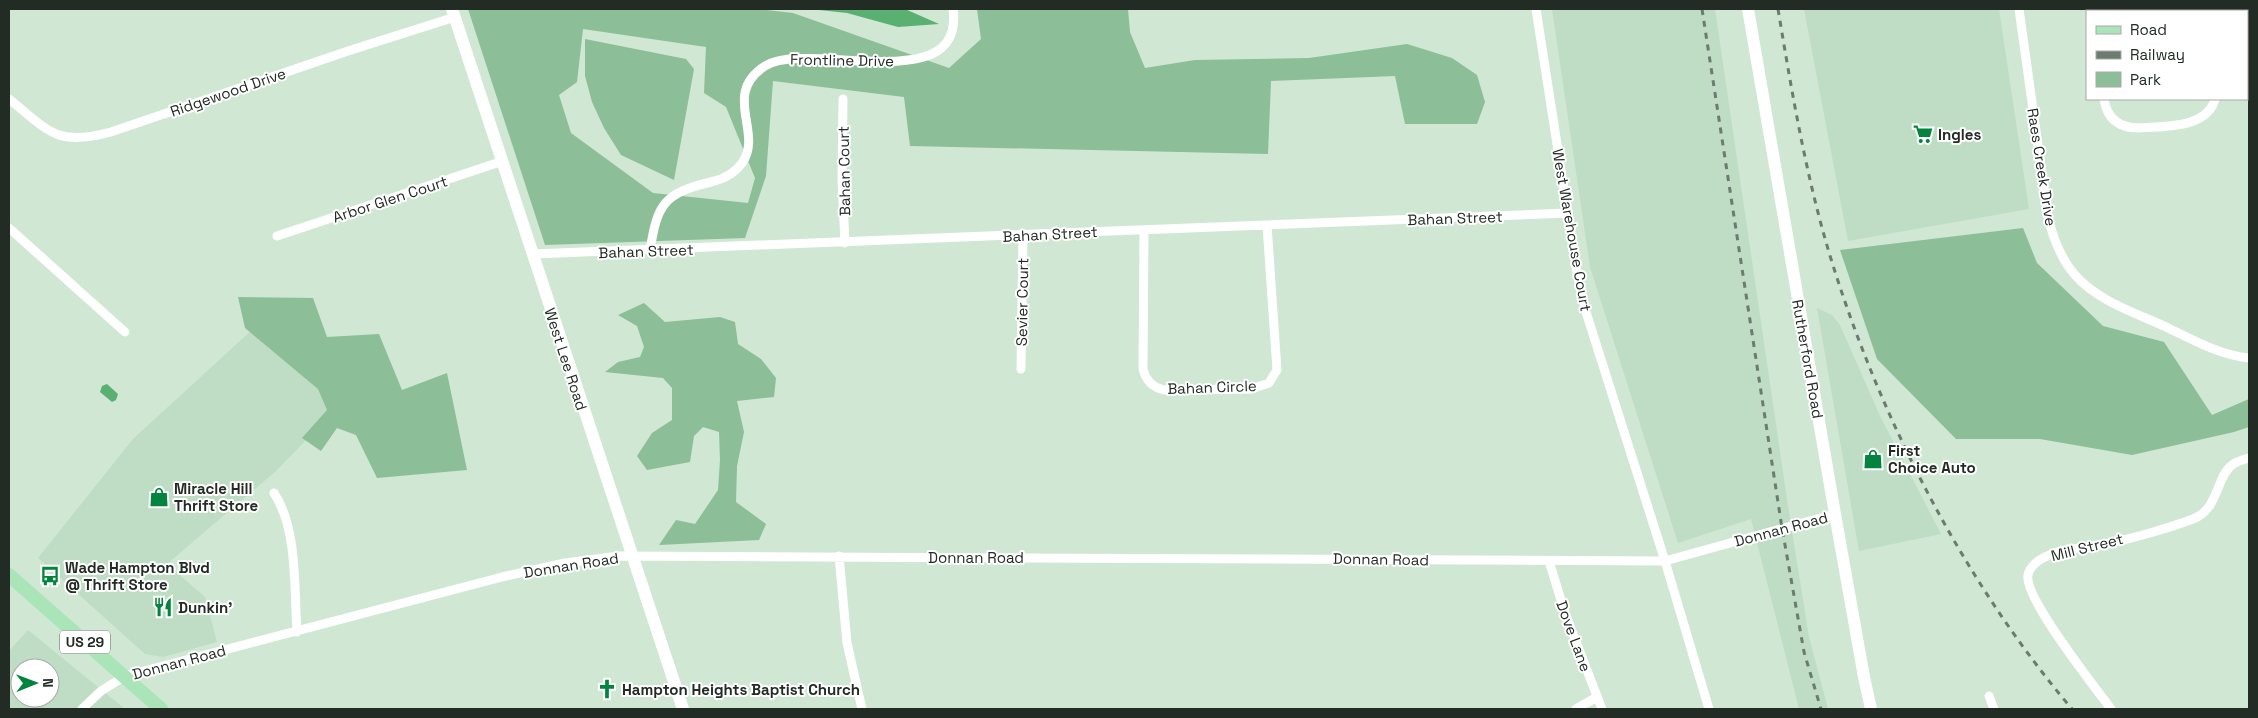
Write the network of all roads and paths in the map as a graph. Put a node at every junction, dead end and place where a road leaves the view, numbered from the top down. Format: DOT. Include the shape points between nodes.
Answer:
graph roads {
  1 [pos="953,9"];
  2 [pos="1536,9"];
  3 [pos="1748,9"];
  4 [pos="2019,9"];
  5 [pos="453,13"];
  6 [pos="9,99"];
  7 [pos="843,99"];
  8 [pos="2104,100"];
  9 [pos="2215,100"];
  10 [pos="503,161"];
  11 [pos="1568,213"];
  12 [pos="1267,226"];
  13 [pos="9,228"];
  14 [pos="1144,230"];
  15 [pos="277,236"];
  16 [pos="1023,236"];
  17 [pos="845,243"];
  18 [pos="650,251"];
  19 [pos="533,254"];
  20 [pos="124,332"];
  21 [pos="2249,358"];
  22 [pos="1021,368"];
  23 [pos="2249,458"];
  24 [pos="274,493"];
  25 [pos="1835,514"];
  26 [pos="632,556"];
  27 [pos="839,556"];
  28 [pos="1549,561"];
  29 [pos="1665,561"];
  30 [pos="9,575"];
  31 [pos="297,632"];
  32 [pos="125,676"];
  33 [pos="1989,696"];
  34 [pos="1598,697"];
  35 [pos="82,709"];
  36 [pos="161,709"];
  37 [pos="683,709"];
  38 [pos="862,709"];
  39 [pos="1576,709"];
  40 [pos="1602,709"];
  41 [pos="1709,709"];
  42 [pos="1872,709"];
  43 [pos="1994,709"];
  44 [pos="2110,709"];
  1 -- 18 [label="street, Frontline Drive" via="951,38 928,55 876,62 788,59 773,62 759,71 749,83 744,98 749,137 744,160 724,178 681,190 670,198 656,218"];
  2 -- 11 [label="street, West Warehouse Court"];
  3 -- 25 [label="street, Rutherford Road"];
  4 -- 21 [label="street, Raes Creek Drive" via="2048,217 2054,240 2065,262 2086,286 2106,300 2216,350"];
  5 -- 6 [label="street, Ridgewood Drive" via="111,132 84,138 65,138 54,134"];
  5 -- 10 [label="street, West Lee Road"];
  7 -- 17 [label="street, Bahan Court"];
  8 -- 9 [label="street" via="2117,124 2130,128 2191,122 2211,108"];
  10 -- 15 [label="street, Arbor Glen Court"];
  10 -- 19 [label="street, West Lee Road"];
  11 -- 12 [label="street, Bahan Street"];
  11 -- 29 [label="street, West Warehouse Court" via="1586,312"];
  12 -- 14 [label="street, Bahan Street"];
  12 -- 14 [label="street, Bahan Circle" via="1277,370 1269,383 1251,388 1165,390 1147,379 1143,369"];
  13 -- 20 [label="street"];
  14 -- 16 [label="street, Bahan Street"];
  16 -- 17 [label="street, Bahan Street"];
  16 -- 22 [label="street, Sevier Court"];
  17 -- 18 [label="street, Bahan Street"];
  18 -- 19 [label="street, Bahan Street"];
  19 -- 26 [label="street, West Lee Road"];
  23 -- 44 [label="street, Mill Street" via="2230,466 2208,508 2195,518 2108,544 2059,552 2032,566 2028,584 2040,610"];
  24 -- 31 [label="street" via="285,512 290,531"];
  25 -- 29 [label="street, Donnan Road"];
  25 -- 42 [label="street, Rutherford Road"];
  26 -- 27 [label="street, Donnan Road"];
  26 -- 31 [label="street, Donnan Road" via="535,569"];
  26 -- 37 [label="street, West Lee Road"];
  27 -- 28 [label="street, Donnan Road"];
  27 -- 38 [label="street" via="847,643"];
  28 -- 29 [label="street, Donnan Road"];
  28 -- 34 [label="street, Dove Lane" via="1565,613"];
  29 -- 41 [label="street, West Warehouse Court"];
  30 -- 32 [label="main road, US 29"];
  31 -- 32 [label="street, Donnan Road"];
  32 -- 35 [label="street, Donnan Road" via="100,691"];
  32 -- 36 [label="main road, US 29"];
  33 -- 43 [label="street"];
  34 -- 39 [label="street"];
  34 -- 40 [label="street, Dove Lane"];
}
